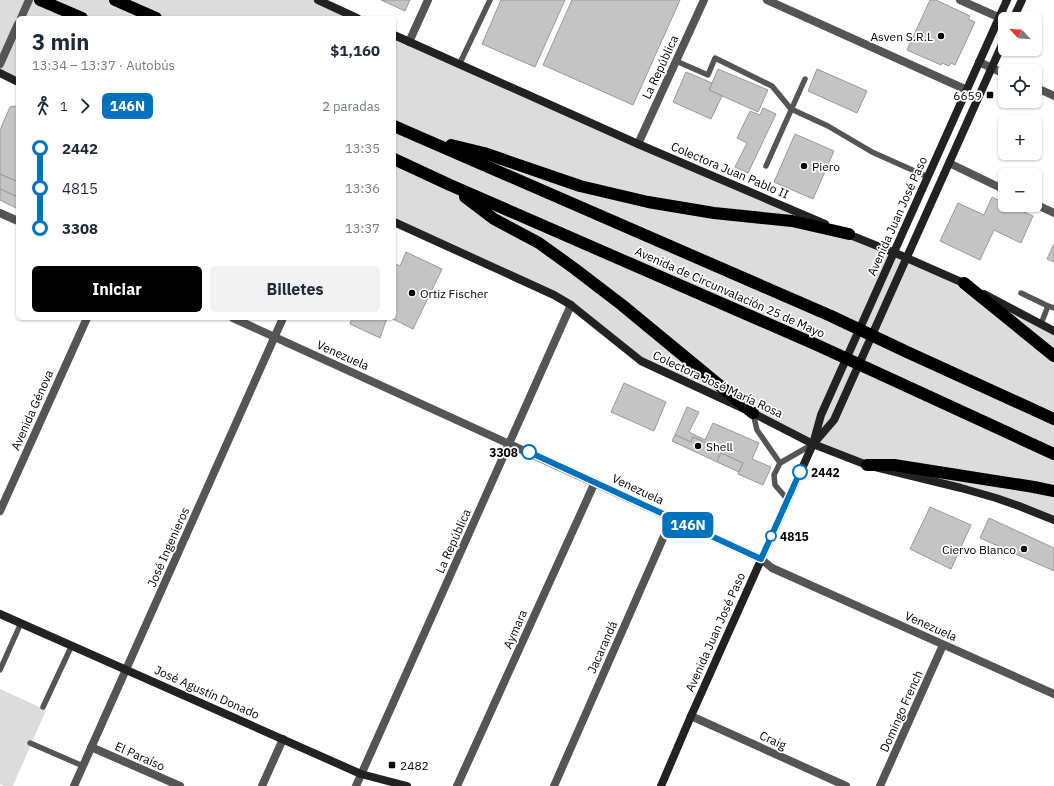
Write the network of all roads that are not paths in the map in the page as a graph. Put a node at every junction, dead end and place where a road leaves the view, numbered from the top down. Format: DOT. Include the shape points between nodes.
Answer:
graph roads {
  1 [pos="29,0"];
  2 [pos="40,0"];
  3 [pos="115,0"];
  4 [pos="318,0"];
  5 [pos="428,0"];
  6 [pos="490,0"];
  7 [pos="704,0"];
  8 [pos="767,0"];
  9 [pos="960,0"];
  10 [pos="1007,0"];
  11 [pos="1022,0"];
  12 [pos="1004,12"];
  13 [pos="1016,12"];
  14 [pos="22,16"];
  15 [pos="78,16"];
  16 [pos="151,16"];
  17 [pos="353,16"];
  18 [pos="998,17"];
  19 [pos="998,26"];
  20 [pos="16,28"];
  21 [pos="396,36"];
  22 [pos="409,42"];
  23 [pos="998,54"];
  24 [pos="676,61"];
  25 [pos="979,62"];
  26 [pos="0,64"];
  27 [pos="459,65"];
  28 [pos="992,68"];
  29 [pos="998,71"];
  30 [pos="0,73"];
  31 [pos="805,79"];
  32 [pos="16,81"];
  33 [pos="967,90"];
  34 [pos="1042,90"];
  35 [pos="1054,96"];
  36 [pos="792,109"];
  37 [pos="396,127"];
  38 [pos="420,138"];
  39 [pos="638,144"];
  40 [pos="396,160"];
  41 [pos="949,163"];
  42 [pos="766,166"];
  43 [pos="928,177"];
  44 [pos="450,185"];
  45 [pos="998,187"];
  46 [pos="1042,207"];
  47 [pos="0,213"];
  48 [pos="1054,213"];
  49 [pos="16,220"];
  50 [pos="396,223"];
  51 [pos="849,234"];
  52 [pos="894,252"];
  53 [pos="907,258"];
  54 [pos="964,283"];
  55 [pos="1021,293"];
  56 [pos="571,305"];
  57 [pos="1051,307"];
  58 [pos="86,320"];
  59 [pos="237,320"];
  60 [pos="282,320"];
  61 [pos="1041,324"];
  62 [pos="1054,331"];
  63 [pos="275,337"];
  64 [pos="1054,356"];
  65 [pos="753,413"];
  66 [pos="1054,418"];
  67 [pos="509,443"];
  68 [pos="813,444"];
  69 [pos="1054,454"];
  70 [pos="780,463"];
  71 [pos="868,465"];
  72 [pos="595,482"];
  73 [pos="1054,491"];
  74 [pos="788,500"];
  75 [pos="0,511"];
  76 [pos="672,518"];
  77 [pos="1054,520"];
  78 [pos="761,559"];
  79 [pos="0,614"];
  80 [pos="21,623"];
  81 [pos="72,645"];
  82 [pos="943,645"];
  83 [pos="126,669"];
  84 [pos="0,670"];
  85 [pos="1054,694"];
  86 [pos="44,707"];
  87 [pos="691,716"];
  88 [pos="283,739"];
  89 [pos="30,743"];
  90 [pos="91,747"];
  91 [pos="83,766"];
  92 [pos="361,774"];
  93 [pos="74,786"];
  94 [pos="180,786"];
  95 [pos="262,786"];
  96 [pos="356,786"];
  97 [pos="407,786"];
  98 [pos="456,786"];
  99 [pos="554,786"];
  100 [pos="661,786"];
  101 [pos="846,786"];
  102 [pos="880,786"];
  1 -- 14 [label="street"];
  2 -- 15 [label="highway"];
  3 -- 16 [label="highway"];
  4 -- 17 [label="main road"];
  5 -- 22 [label="street"];
  6 -- 27 [label="lane"];
  7 -- 24 [label="street, La República"];
  8 -- 33 [label="street"];
  9 -- 18 [label="street"];
  10 -- 12 [label="main road, Avenida Juan José Paso"];
  11 -- 13 [label="main road"];
  19 -- 25 [label="main road, Avenida Juan José Paso"];
  20 -- 26 [label="street"];
  21 -- 22 [label="main road, Colectora Juan Pablo II"];
  22 -- 27 [label="main road, Colectora Juan Pablo II"];
  23 -- 28 [label="main road, Avenida Juan José Paso"];
  24 -- 36 [label="lane" via="708,75 715,58 772,86"];
  24 -- 39 [label="street, La República"];
  25 -- 28 [label="street"];
  25 -- 33 [label="main road, Avenida Juan José Paso"];
  27 -- 39 [label="main road, Colectora Juan Pablo II"];
  28 -- 29 [label="street"];
  28 -- 41 [label="main road, Avenida Juan José Paso"];
  30 -- 32 [label="main road"];
  31 -- 36 [label="lane"];
  33 -- 43 [label="main road, Avenida Juan José Paso"];
  34 -- 35 [label="street"];
  36 -- 42 [label="lane"];
  36 -- 43 [label="lane" via="828,126 872,152"];
  37 -- 38 [label="highway, Avenida de Circunvalación 25 de Mayo"];
  38 -- 51 [label="highway" via="484,152 580,186 648,202 714,213 792,221"];
  38 -- 66 [label="highway, Avenida de Circunvalación 25 de Mayo" via="831,316"];
  39 -- 51 [label="main road, Colectora Juan Pablo II"];
  40 -- 44 [label="highway, Avenida de Circunvalación 25 de Mayo"];
  41 -- 45 [label="street"];
  41 -- 53 [label="main road, Avenida Juan José Paso"];
  43 -- 52 [label="main road, Avenida Juan José Paso"];
  44 -- 65 [label="highway" via="494,220 539,243 575,269"];
  44 -- 69 [label="highway, Avenida de Circunvalación 25 de Mayo" via="817,345"];
  46 -- 48 [label="street"];
  47 -- 49 [label="street"];
  50 -- 56 [label="main road, Colectora José María Rosa"];
  51 -- 52 [label="main road, Colectora Juan Pablo II"];
  52 -- 53 [label="main road, Colectora Juan Pablo II"];
  52 -- 68 [label="main road, Avenida Juan José Paso" via="821,415"];
  53 -- 54 [label="main road, Colectora Juan Pablo II"];
  53 -- 68 [label="main road, Avenida Juan José Paso" via="834,420"];
  54 -- 61 [label="main road, Colectora Juan Pablo II"];
  54 -- 64 [label="highway"];
  55 -- 57 [label="lane"];
  56 -- 65 [label="main road, Colectora José María Rosa" via="641,361"];
  56 -- 67 [label="street, La República"];
  57 -- 61 [label="lane"];
  58 -- 75 [label="street, Avenida Génova"];
  59 -- 63 [label="street, Venezuela"];
  60 -- 63 [label="street, José Ingenieros"];
  61 -- 62 [label="main road, Colectora Juan Pablo II"];
  63 -- 67 [label="street, Venezuela"];
  63 -- 83 [label="street, José Ingenieros"];
  65 -- 68 [label="main road, Colectora José María Rosa"];
  65 -- 70 [label="lane" via="758,430"];
  67 -- 72 [label="street, Venezuela"];
  67 -- 92 [label="street, La República"];
  68 -- 70 [label="lane"];
  68 -- 71 [label="main road, Colectora José María Rosa"];
  68 -- 74 [label="main road, Avenida Juan José Paso"];
  70 -- 74 [label="lane" via="774,475 775,485"];
  71 -- 73 [label="highway" via="894,465"];
  71 -- 77 [label="main road, Colectora José María Rosa" via="996,498"];
  72 -- 76 [label="street, Venezuela"];
  72 -- 98 [label="street, Aymara"];
  74 -- 78 [label="main road, Avenida Juan José Paso"];
  76 -- 78 [label="street, Venezuela"];
  76 -- 99 [label="street, Jacarandá"];
  78 -- 82 [label="street, Venezuela" via="772,568"];
  78 -- 87 [label="main road, Avenida Juan José Paso"];
  79 -- 80 [label="main road, José Agustín Donado"];
  80 -- 81 [label="main road, José Agustín Donado"];
  80 -- 84 [label="lane"];
  81 -- 83 [label="main road, José Agustín Donado"];
  81 -- 86 [label="lane"];
  82 -- 85 [label="street, Venezuela"];
  82 -- 102 [label="street, Domingo French"];
  83 -- 88 [label="main road, José Agustín Donado"];
  83 -- 90 [label="street, José Ingenieros"];
  87 -- 100 [label="main road, Avenida Juan José Paso"];
  87 -- 101 [label="street, Craig"];
  88 -- 92 [label="main road, José Agustín Donado"];
  88 -- 95 [label="street"];
  89 -- 91 [label="lane"];
  90 -- 91 [label="street, José Ingenieros"];
  90 -- 94 [label="street, El Paraíso"];
  91 -- 93 [label="street, José Ingenieros"];
  92 -- 96 [label="street, La República"];
  92 -- 97 [label="main road, José Agustín Donado"];
}
